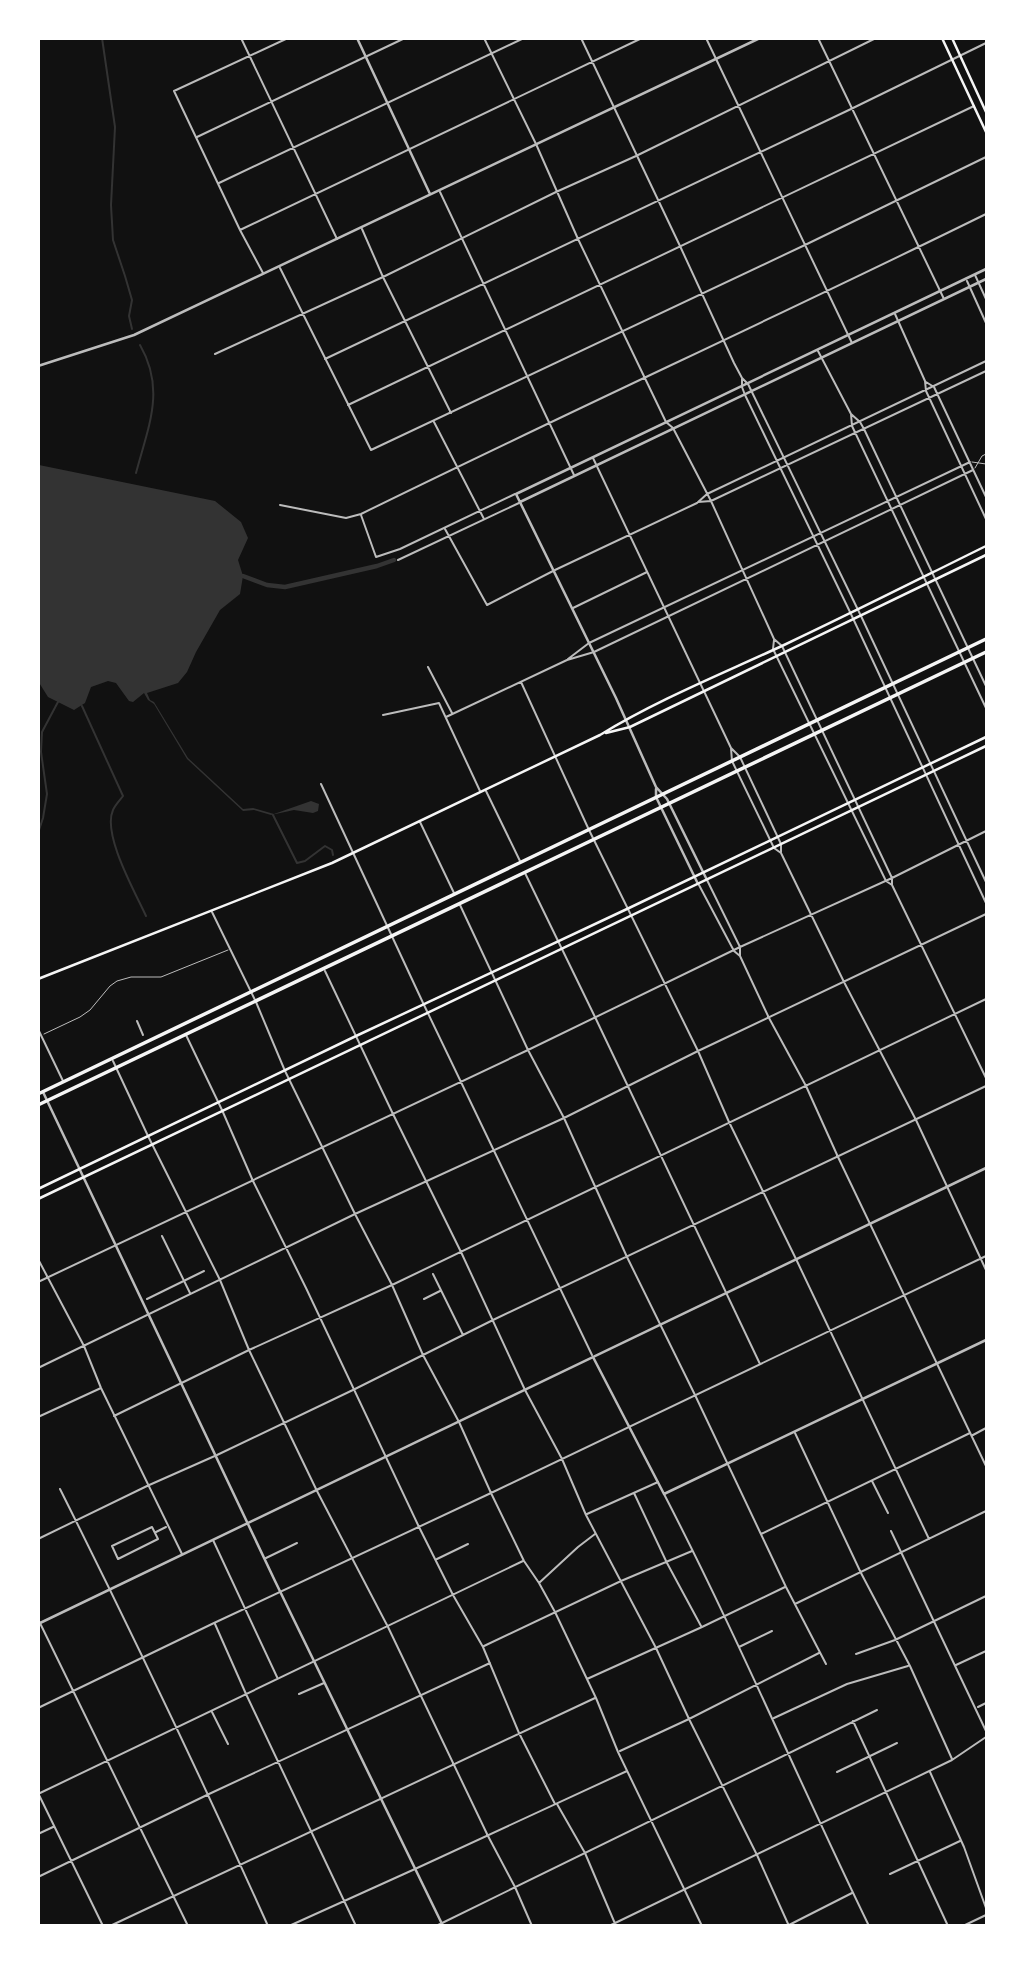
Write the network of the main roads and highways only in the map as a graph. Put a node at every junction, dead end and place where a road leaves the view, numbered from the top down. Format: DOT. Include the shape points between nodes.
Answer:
graph roads {
  1 [pos="942,38"];
  2 [pos="951,38"];
  3 [pos="986,112"];
  4 [pos="986,132"];
  5 [pos="986,546"];
  6 [pos="986,555"];
  7 [pos="986,639"];
  8 [pos="986,652"];
  9 [pos="600,735"];
  10 [pos="986,737"];
  11 [pos="986,746"];
  12 [pos="520,862"];
  13 [pos="525,872"];
  14 [pos="454,894"];
  15 [pos="459,904"];
  16 [pos="38,979"];
  17 [pos="182,1025"];
  18 [pos="186,1034"];
  19 [pos="41,1093"];
  20 [pos="38,1105"];
  21 [pos="38,1189"];
  22 [pos="38,1199"];
  1 -- 4 [label="main road"];
  2 -- 3 [label="main road"];
  5 -- 9 [label="main road" via="700,682"];
  6 -- 9 [label="main road" via="630,727"];
  7 -- 12 [label="main road"];
  8 -- 13 [label="main road"];
  9 -- 16 [label="main road" via="354,853"];
  10 -- 21 [label="main road"];
  11 -- 22 [label="main road"];
  12 -- 13 [label="main road"];
  12 -- 14 [label="main road"];
  13 -- 15 [label="main road"];
  14 -- 15 [label="main road"];
  14 -- 17 [label="main road"];
  15 -- 18 [label="main road"];
  17 -- 18 [label="main road"];
  17 -- 19 [label="main road"];
  18 -- 20 [label="main road"];
}
